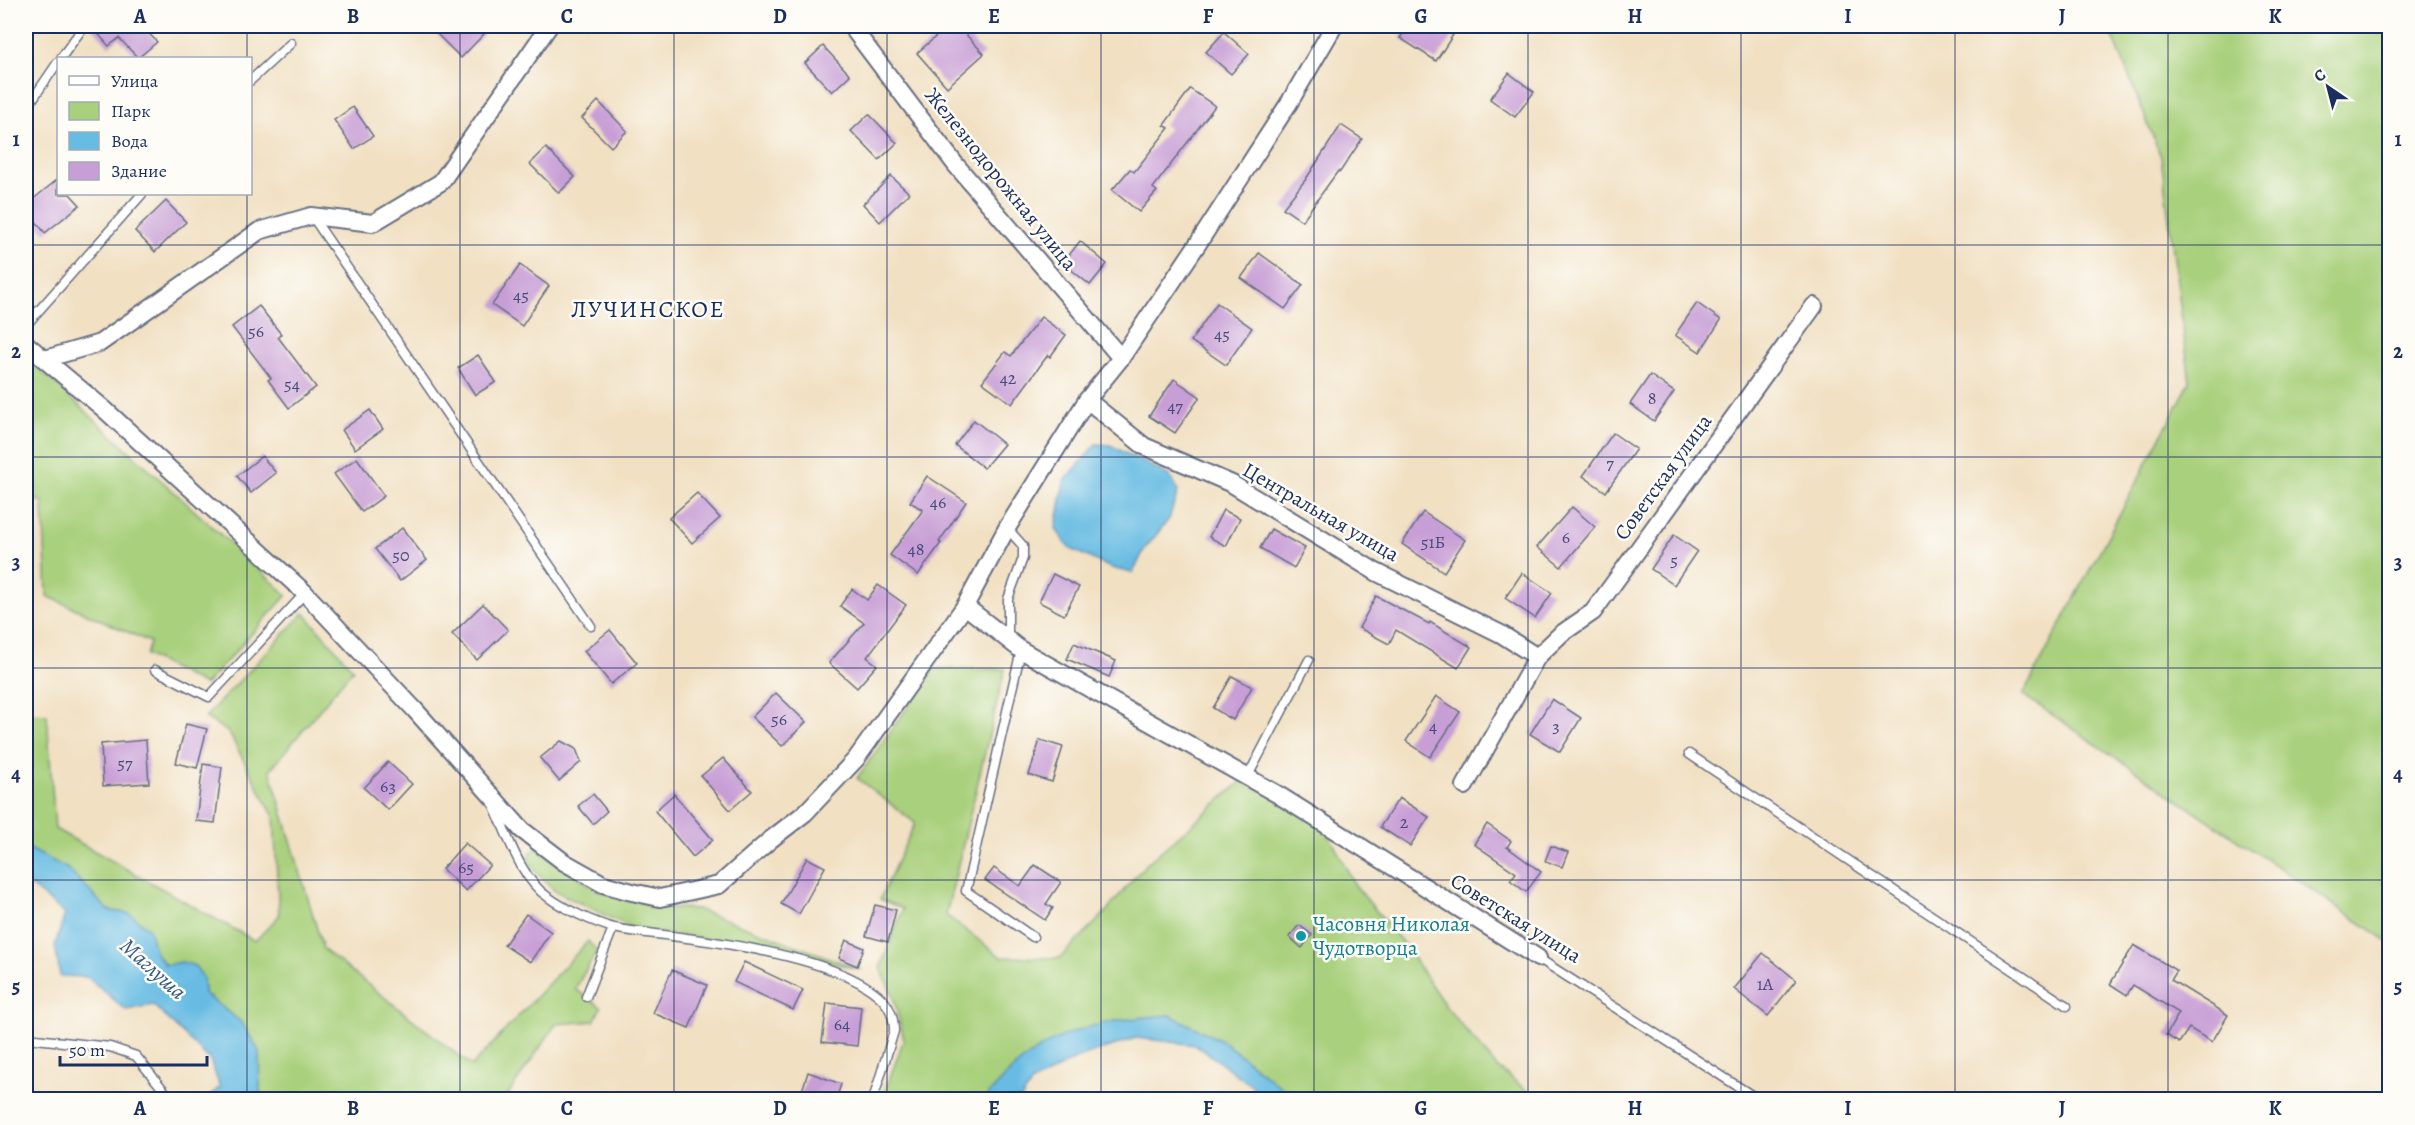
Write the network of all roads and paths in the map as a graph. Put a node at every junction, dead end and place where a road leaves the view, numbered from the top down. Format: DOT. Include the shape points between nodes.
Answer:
graph roads {
  1 [pos="84,26"];
  2 [pos="549,26"];
  3 [pos="851,26"];
  4 [pos="1334,26"];
  5 [pos="291,43"];
  6 [pos="62,57"];
  7 [pos="57,64"];
  8 [pos="252,79"];
  9 [pos="26,109"];
  10 [pos="141,195"];
  11 [pos="311,216"];
  12 [pos="1814,306"];
  13 [pos="26,325"];
  14 [pos="26,345"];
  15 [pos="1121,358"];
  16 [pos="45,359"];
  17 [pos="1087,400"];
  18 [pos="1007,528"];
  19 [pos="305,593"];
  20 [pos="965,606"];
  21 [pos="591,626"];
  22 [pos="1008,637"];
  23 [pos="1021,650"];
  24 [pos="1537,657"];
  25 [pos="1309,660"];
  26 [pos="155,670"];
  27 [pos="1689,754"];
  28 [pos="1248,776"];
  29 [pos="1465,786"];
  30 [pos="489,794"];
  31 [pos="613,928"];
  32 [pos="1033,937"];
  33 [pos="1538,958"];
  34 [pos="586,997"];
  35 [pos="2067,1006"];
  36 [pos="26,1038"];
  37 [pos="166,1093"];
  38 [pos="873,1100"];
  39 [pos="1759,1100"];
  1 -- 6 [label="lane"];
  2 -- 11 [label="street" via="441,182 373,223"];
  3 -- 15 [label="street, Железнодорожная улица" via="955,164"];
  4 -- 15 [label="street" via="1289,103"];
  5 -- 8 [label="lane"];
  7 -- 9 [label="lane"];
  10 -- 13 [label="lane"];
  11 -- 16 [label="street" via="259,231 100,343"];
  11 -- 21 [label="lane"];
  12 -- 24 [label="street, Советская улица" via="1593,612"];
  14 -- 16 [label="street"];
  15 -- 17 [label="street"];
  16 -- 19 [label="street"];
  17 -- 18 [label="street"];
  17 -- 24 [label="street, Центральная улица" via="1144,446 1232,484 1376,572 1501,634"];
  18 -- 20 [label="street"];
  18 -- 22 [label="lane" via="1023,546 1023,558 1008,599"];
  19 -- 26 [label="lane" via="209,697"];
  19 -- 30 [label="street"];
  20 -- 22 [label="street"];
  20 -- 30 [label="street" via="856,759 805,813 719,885 660,898 603,884 564,862 522,830"];
  22 -- 23 [label="street"];
  23 -- 28 [label="street"];
  23 -- 32 [label="lane" via="966,891"];
  24 -- 29 [label="street, Советская улица"];
  25 -- 28 [label="lane"];
  27 -- 35 [label="lane"];
  28 -- 33 [label="street, Советская улица"];
  30 -- 31 [label="lane" via="521,868 546,897"];
  31 -- 34 [label="lane"];
  31 -- 38 [label="lane" via="793,959 858,981 885,1003 894,1020"];
  33 -- 39 [label="lane, Советская улица"];
  36 -- 37 [label="lane" via="110,1047 136,1056"];
}
